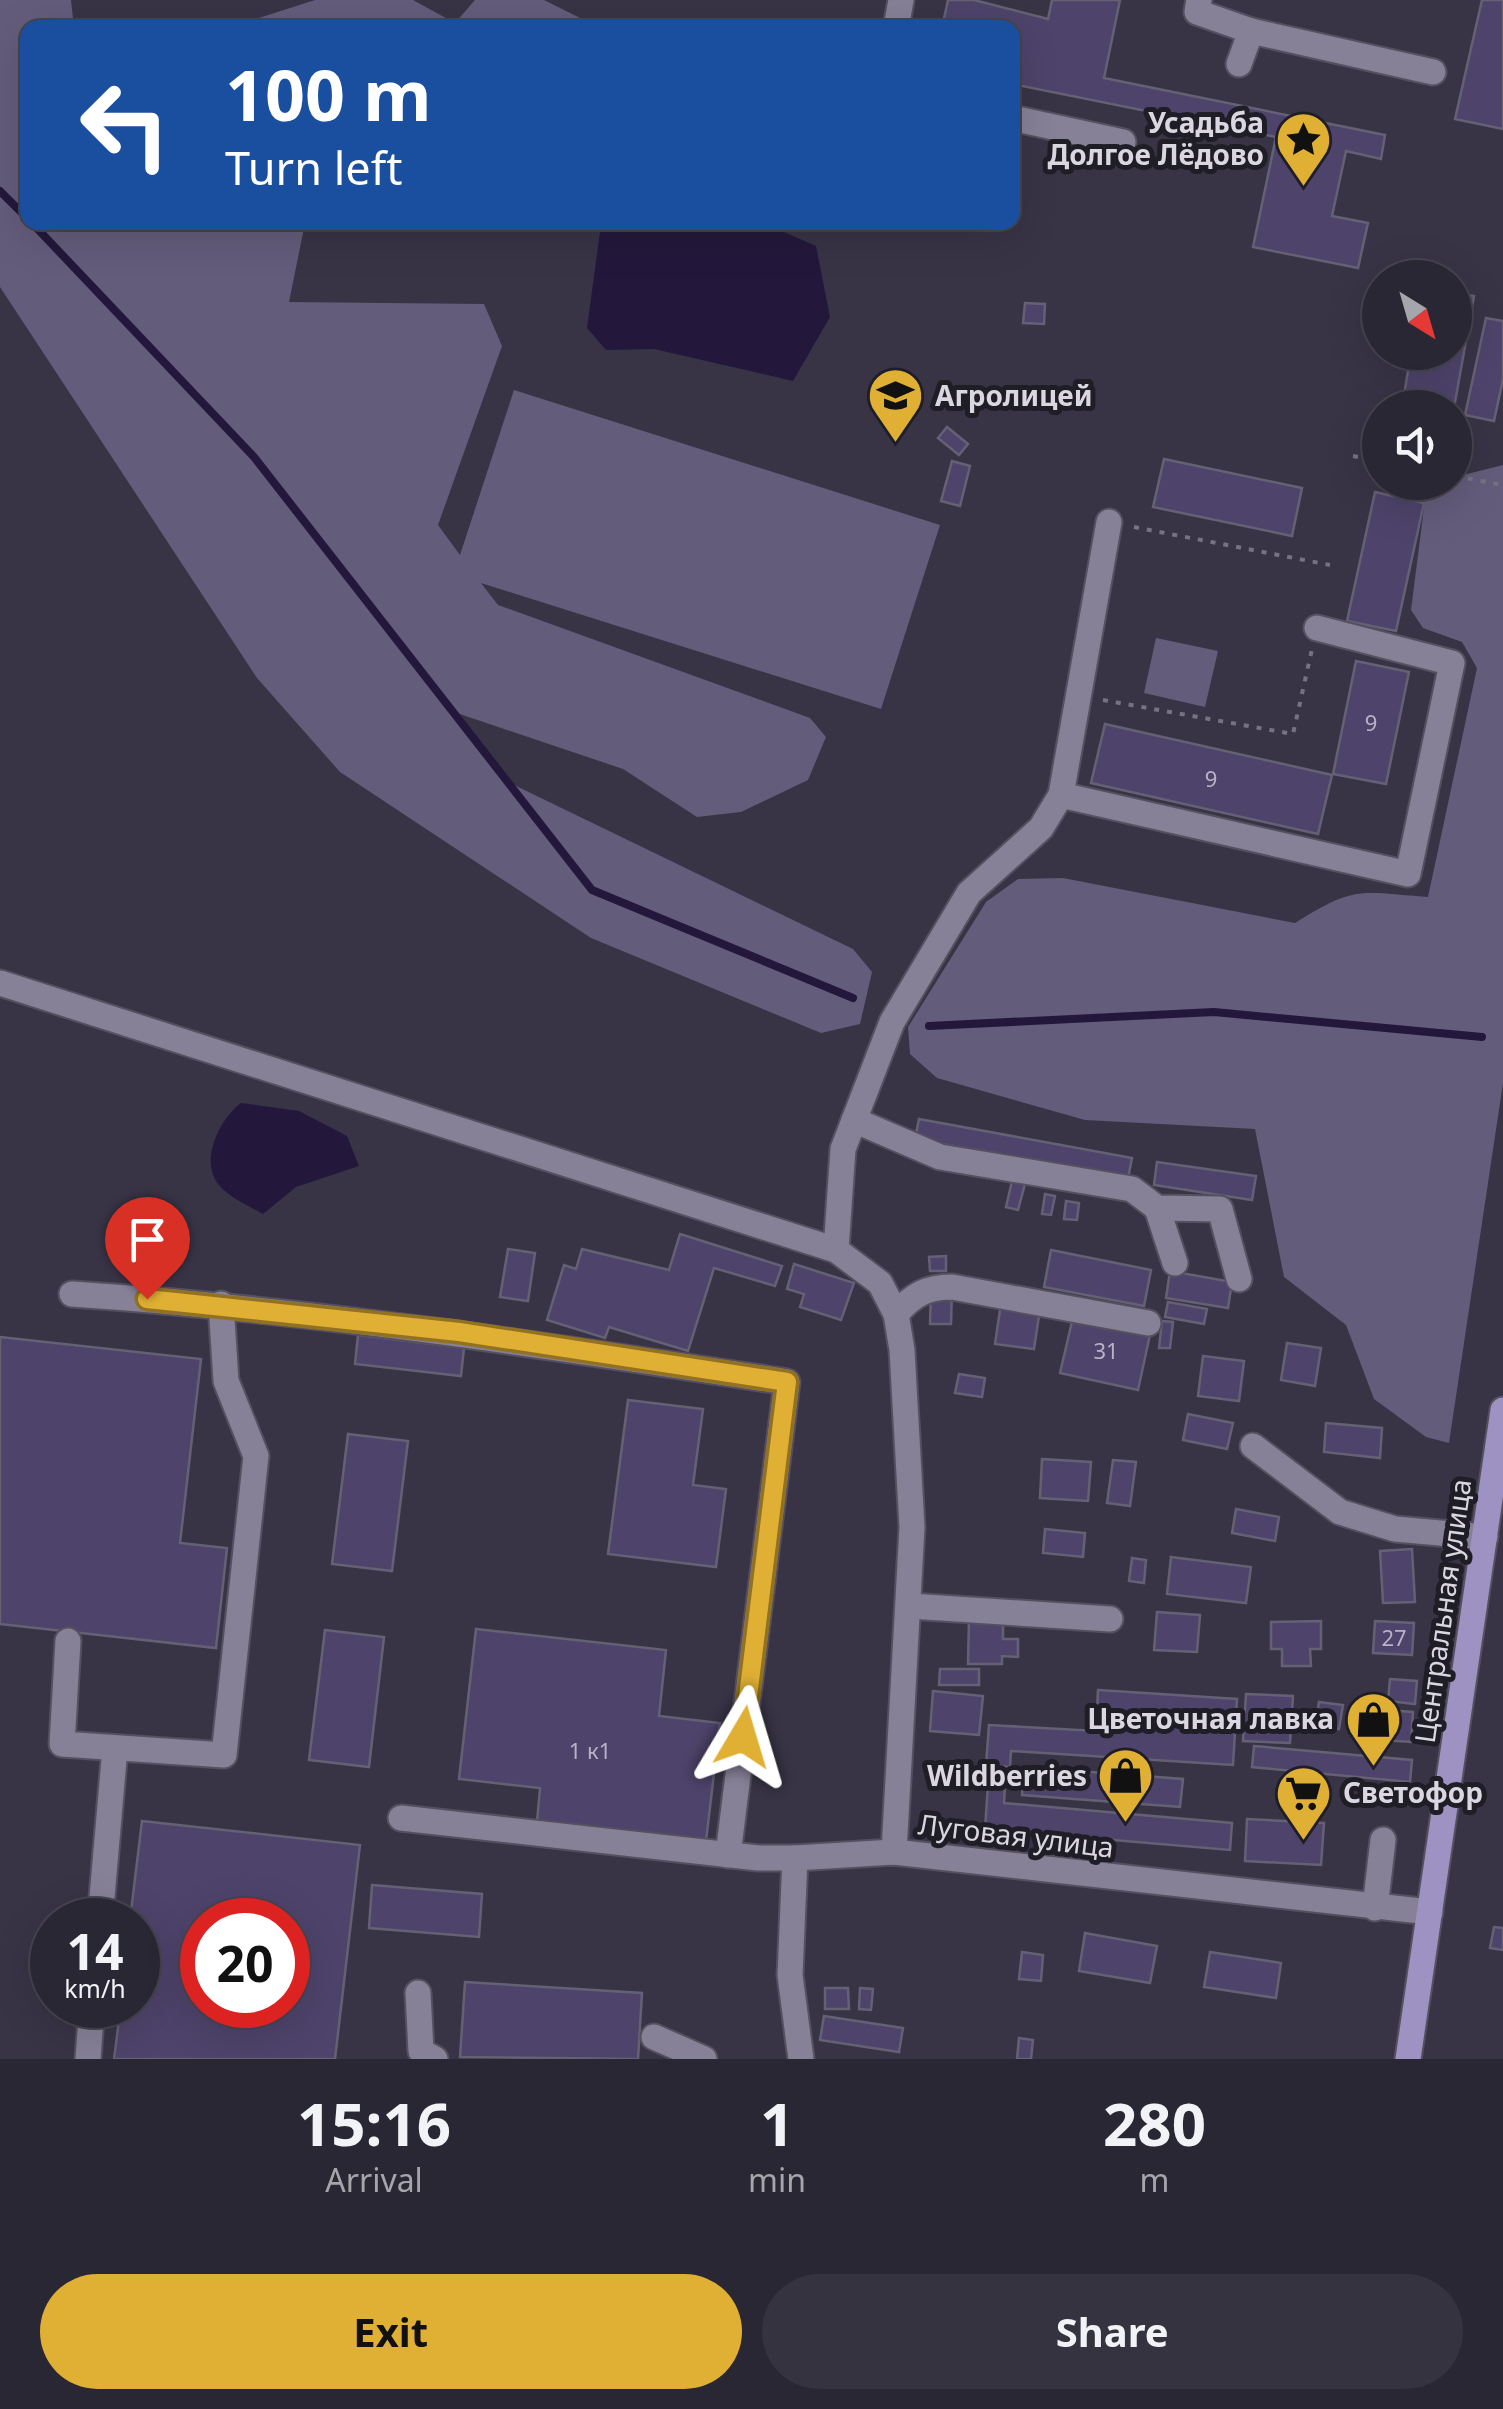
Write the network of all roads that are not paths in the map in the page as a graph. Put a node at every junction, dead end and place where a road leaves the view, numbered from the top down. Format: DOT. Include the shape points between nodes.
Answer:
graph roads {
  1 [pos="1199,0"];
  2 [pos="1251,31"];
  3 [pos="1239,64"];
  4 [pos="1433,72"];
  5 [pos="1020,120"];
  6 [pos="1123,142"];
  7 [pos="1110,522"];
  8 [pos="1316,628"];
  9 [pos="1062,796"];
  10 [pos="0,983"];
  11 [pos="854,1120"];
  12 [pos="1157,1208"];
  13 [pos="836,1250"];
  14 [pos="1175,1264"];
  15 [pos="1238,1279"];
  16 [pos="72,1294"];
  17 [pos="221,1304"];
  18 [pos="896,1314"];
  19 [pos="1148,1323"];
  20 [pos="1502,1426"];
  21 [pos="1253,1446"];
  22 [pos="1485,1537"];
  23 [pos="910,1606"];
  24 [pos="1110,1619"];
  25 [pos="68,1640"];
  26 [pos="115,1748"];
  27 [pos="400,1818"];
  28 [pos="1383,1840"];
  29 [pos="894,1852"];
  30 [pos="728,1855"];
  31 [pos="795,1858"];
  32 [pos="102,1898"];
  33 [pos="1374,1908"];
  34 [pos="1430,1912"];
  35 [pos="418,1993"];
  36 [pos="797,2020"];
  37 [pos="90,2028"];
  38 [pos="654,2037"];
  39 [pos="88,2059"];
  40 [pos="436,2059"];
  41 [pos="701,2059"];
  42 [pos="780,2059"];
  43 [pos="801,2059"];
  44 [pos="1408,2059"];
  1 -- 2 [label="street" via="1197,12"];
  2 -- 3 [label="street"];
  2 -- 4 [label="street"];
  5 -- 6 [label="street"];
  7 -- 9 [label="street"];
  8 -- 9 [label="street" via="1452,663 1408,874"];
  9 -- 11 [label="street" via="1042,828 970,894 892,1022"];
  10 -- 13 [label="street"];
  11 -- 12 [label="street" via="940,1158 1132,1189"];
  11 -- 13 [label="street" via="843,1149"];
  12 -- 14 [label="street"];
  12 -- 15 [label="street" via="1220,1209"];
  13 -- 18 [label="street" via="880,1283"];
  16 -- 17 [label="street"];
  17 -- 26 [label="street" via="226,1381 256,1456 224,1755"];
  17 -- 30 [label="street" via="787,1382"];
  18 -- 19 [label="street" via="931,1287 952,1287"];
  18 -- 23 [label="street" via="912,1527"];
  20 -- 22 [label="main road, Центральная улица"];
  21 -- 22 [label="street" via="1340,1512 1395,1528"];
  22 -- 34 [label="main road, Центральная улица"];
  23 -- 24 [label="street"];
  23 -- 29 [label="street"];
  25 -- 26 [label="street" via="62,1744"];
  26 -- 32 [label="street"];
  27 -- 30 [label="street, Луговая улица"];
  28 -- 33 [label="street"];
  29 -- 31 [label="street, Луговая улица"];
  29 -- 33 [label="street, Луговая улица"];
  30 -- 31 [label="street, Луговая улица"];
  31 -- 36 [label="street" via="790,1975"];
  33 -- 34 [label="street, Луговая улица"];
  34 -- 44 [label="main road, Центральная улица"];
  35 -- 40 [label="street" via="420,2051"];
  36 -- 42 [label="street"];
  36 -- 43 [label="street"];
  37 -- 39 [label="street"];
  38 -- 41 [label="street"];
}
